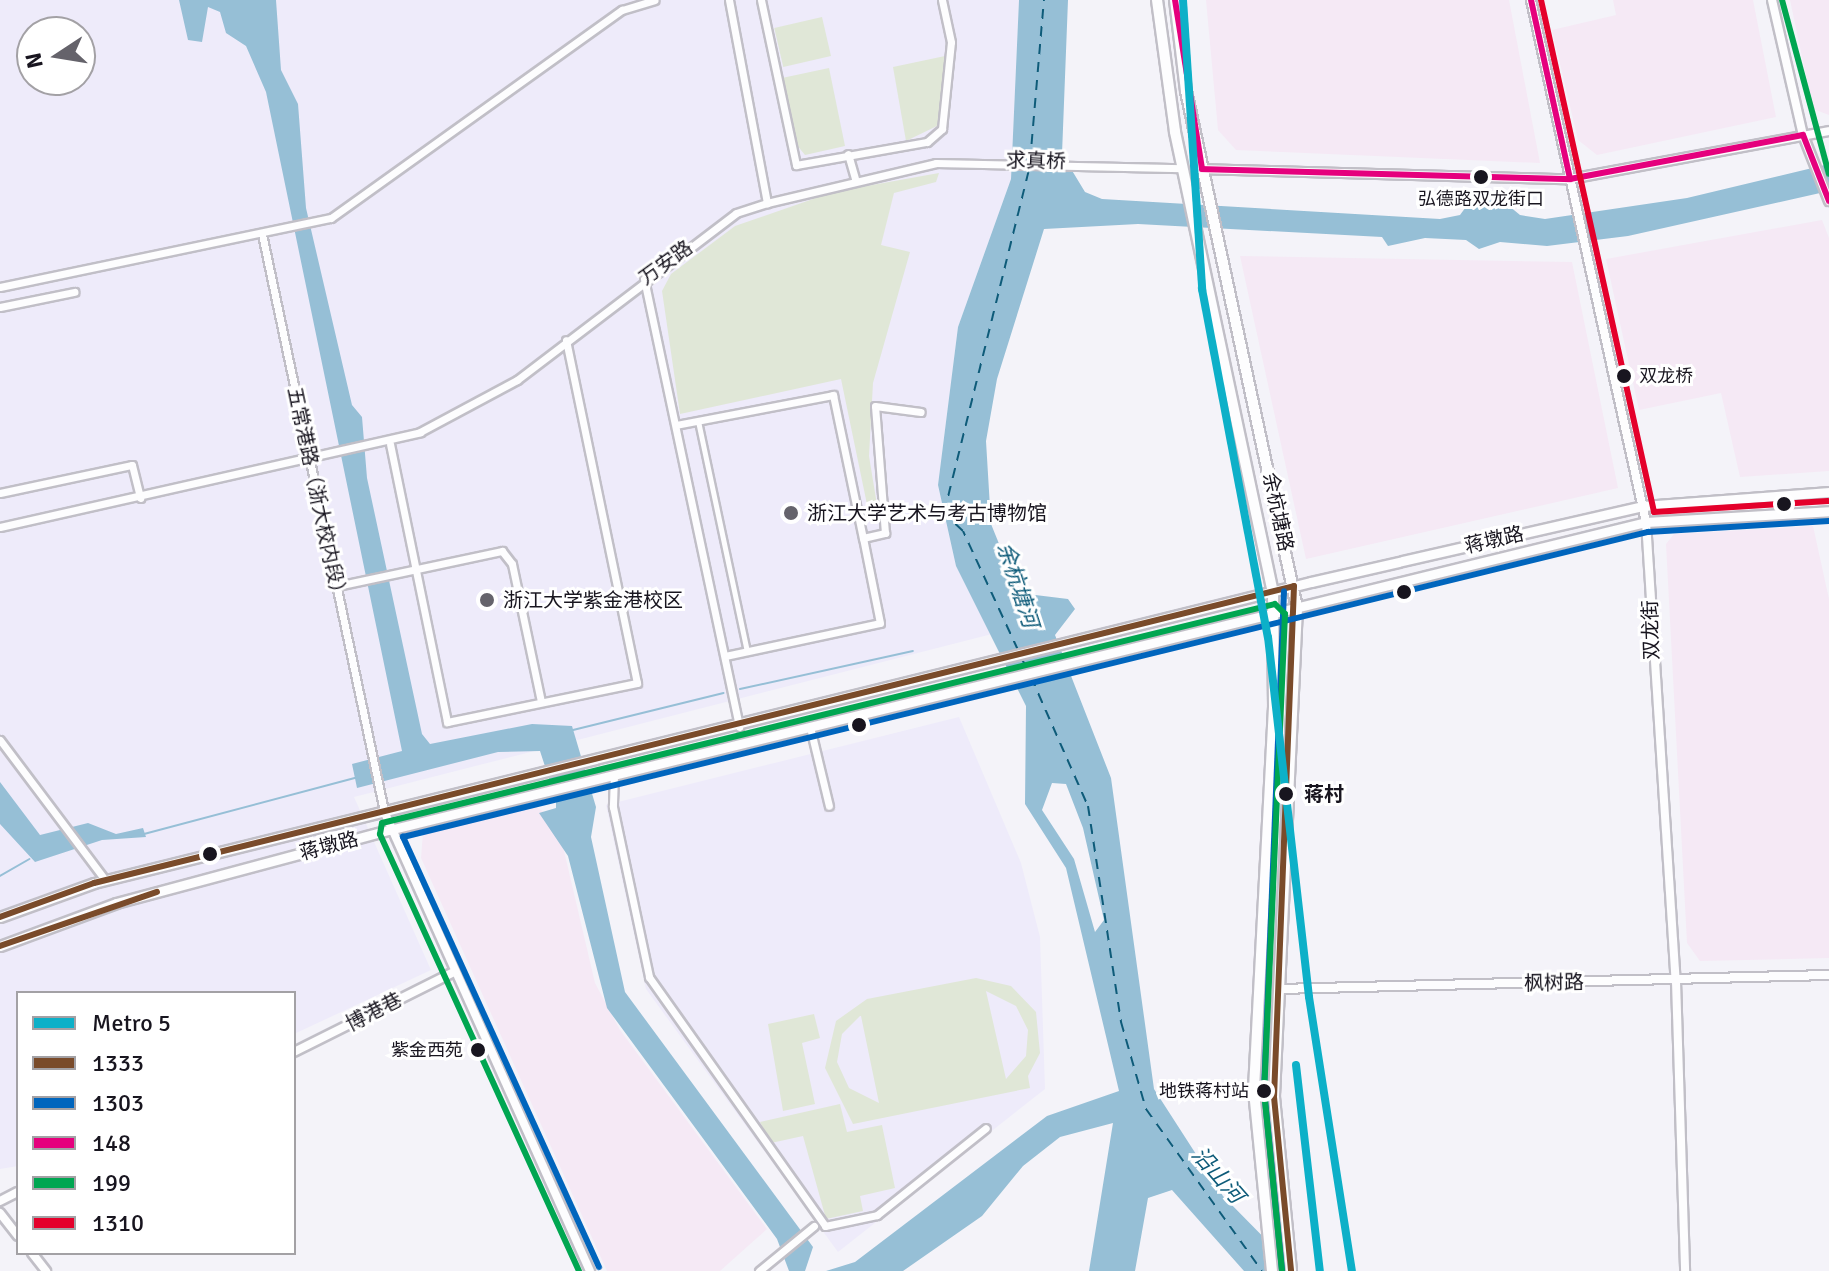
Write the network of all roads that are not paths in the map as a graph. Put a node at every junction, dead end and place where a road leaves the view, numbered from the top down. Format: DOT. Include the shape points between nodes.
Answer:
graph roads {
  1 [pos="654,0"];
  2 [pos="729,0"];
  3 [pos="761,0"];
  4 [pos="942,0"];
  5 [pos="1157,0"];
  6 [pos="1175,0"];
  7 [pos="1531,0"];
  8 [pos="1772,0"];
  9 [pos="1829,131"];
  10 [pos="1803,135"];
  11 [pos="848,154"];
  12 [pos="992,160"];
  13 [pos="1183,168"];
  14 [pos="1202,169"];
  15 [pos="855,179"];
  16 [pos="1570,179"];
  17 [pos="1828,200"];
  18 [pos="767,203"];
  19 [pos="262,234"];
  20 [pos="644,279"];
  21 [pos="0,287"];
  22 [pos="74,292"];
  23 [pos="0,307"];
  24 [pos="566,340"];
  25 [pos="921,412"];
  26 [pos="698,421"];
  27 [pos="676,425"];
  28 [pos="390,444"];
  29 [pos="311,462"];
  30 [pos="1829,492"];
  31 [pos="0,493"];
  32 [pos="140,498"];
  33 [pos="1643,506"];
  34 [pos="1829,511"];
  35 [pos="1646,522"];
  36 [pos="0,527"];
  37 [pos="863,538"];
  38 [pos="416,567"];
  39 [pos="337,586"];
  40 [pos="1294,586"];
  41 [pos="1273,592"];
  42 [pos="1297,608"];
  43 [pos="1275,614"];
  44 [pos="747,651"];
  45 [pos="725,656"];
  46 [pos="541,702"];
  47 [pos="810,727"];
  48 [pos="739,728"];
  49 [pos="0,740"];
  50 [pos="614,775"];
  51 [pos="829,806"];
  52 [pos="384,811"];
  53 [pos="389,830"];
  54 [pos="105,880"];
  55 [pos="0,917"];
  56 [pos="0,946"];
  57 [pos="454,972"];
  58 [pos="1829,975"];
  59 [pos="1676,981"];
  60 [pos="1279,989"];
  61 [pos="296,1051"];
  62 [pos="986,1128"];
  63 [pos="0,1213"];
  64 [pos="814,1226"];
  65 [pos="16,1233"];
  66 [pos="34,1255"];
  67 [pos="46,1271"];
  68 [pos="588,1271"];
  69 [pos="759,1271"];
  70 [pos="1272,1271"];
  71 [pos="1291,1271"];
  72 [pos="1685,1271"];
  1 -- 19 [label="street" via="622,10 362,202 321,222"];
  2 -- 18 [label="street"];
  3 -- 11 [label="street" via="796,165"];
  4 -- 11 [label="street" via="951,42 942,129 927,142"];
  5 -- 13 [label="main road, 余杭塘路"];
  6 -- 14 [label="main road, 余杭塘路"];
  7 -- 16 [label="street, 双龙街"];
  8 -- 10 [label="street"];
  9 -- 10 [label="street"];
  10 -- 16 [label="street"];
  10 -- 17 [label="street"];
  11 -- 15 [label="street"];
  12 -- 13 [label="street, 求真桥"];
  12 -- 15 [label="street, 万安路"];
  13 -- 41 [label="main road, 余杭塘路"];
  14 -- 16 [label="street"];
  14 -- 40 [label="main road, 余杭塘路"];
  15 -- 18 [label="street, 万安路"];
  16 -- 33 [label="street, 双龙街"];
  18 -- 20 [label="street, 万安路" via="736,213"];
  19 -- 21 [label="street"];
  19 -- 29 [label="street, 五常港路（浙大校内段）"];
  20 -- 24 [label="street, 万安路"];
  20 -- 27 [label="street"];
  22 -- 23 [label="street"];
  24 -- 28 [label="street, 万安路" via="463,414"];
  24 -- 46 [label="street" via="637,683"];
  25 -- 37 [label="street" via="875,406 885,533"];
  26 -- 27 [label="street"];
  26 -- 37 [label="street" via="833,395"];
  26 -- 44 [label="street"];
  27 -- 45 [label="street"];
  28 -- 29 [label="street, 万安路"];
  28 -- 38 [label="street"];
  29 -- 32 [label="street, 万安路"];
  29 -- 39 [label="street, 五常港路（浙大校内段）"];
  30 -- 33 [label="main road, 蒋墩路"];
  31 -- 32 [label="street" via="132,465"];
  32 -- 36 [label="street, 万安路"];
  33 -- 35 [label="street, 双龙街"];
  33 -- 40 [label="main road, 蒋墩路"];
  34 -- 35 [label="main road, 蒋墩路"];
  35 -- 42 [label="main road, 蒋墩路"];
  35 -- 59 [label="street, 双龙街"];
  37 -- 44 [label="street" via="880,623"];
  38 -- 39 [label="street"];
  38 -- 46 [label="street" via="502,551 512,564"];
  38 -- 46 [label="street" via="447,722"];
  39 -- 52 [label="street, 五常港路（浙大校内段）"];
  40 -- 41 [label="main road, 蒋墩路"];
  40 -- 42 [label="main road, 余杭塘路"];
  41 -- 43 [label="main road, 余杭塘路"];
  41 -- 48 [label="main road, 蒋墩路"];
  42 -- 43 [label="main road, 蒋墩路"];
  42 -- 60 [label="main road, 余杭塘路"];
  43 -- 47 [label="main road, 蒋墩路"];
  43 -- 70 [label="main road, 余杭塘路" via="1254,1091"];
  44 -- 45 [label="street"];
  45 -- 48 [label="street"];
  47 -- 50 [label="main road, 蒋墩路"];
  47 -- 51 [label="street"];
  48 -- 52 [label="main road, 蒋墩路"];
  49 -- 54 [label="street"];
  50 -- 53 [label="main road, 蒋墩路"];
  50 -- 62 [label="street" via="613,807 649,977 825,1226 877,1215"];
  52 -- 53 [label="street"];
  52 -- 54 [label="main road, 蒋墩路"];
  53 -- 56 [label="main road, 蒋墩路" via="116,903"];
  53 -- 57 [label="street"];
  54 -- 55 [label="main road, 蒋墩路"];
  57 -- 61 [label="street, 博港巷"];
  57 -- 68 [label="street"];
  58 -- 59 [label="street, 枫树路"];
  59 -- 60 [label="street, 枫树路"];
  59 -- 72 [label="street, 双龙街"];
  60 -- 71 [label="main road, 余杭塘路" via="1274,1097"];
  63 -- 65 [label="street"];
  64 -- 69 [label="street"];
  66 -- 67 [label="street"];
}
